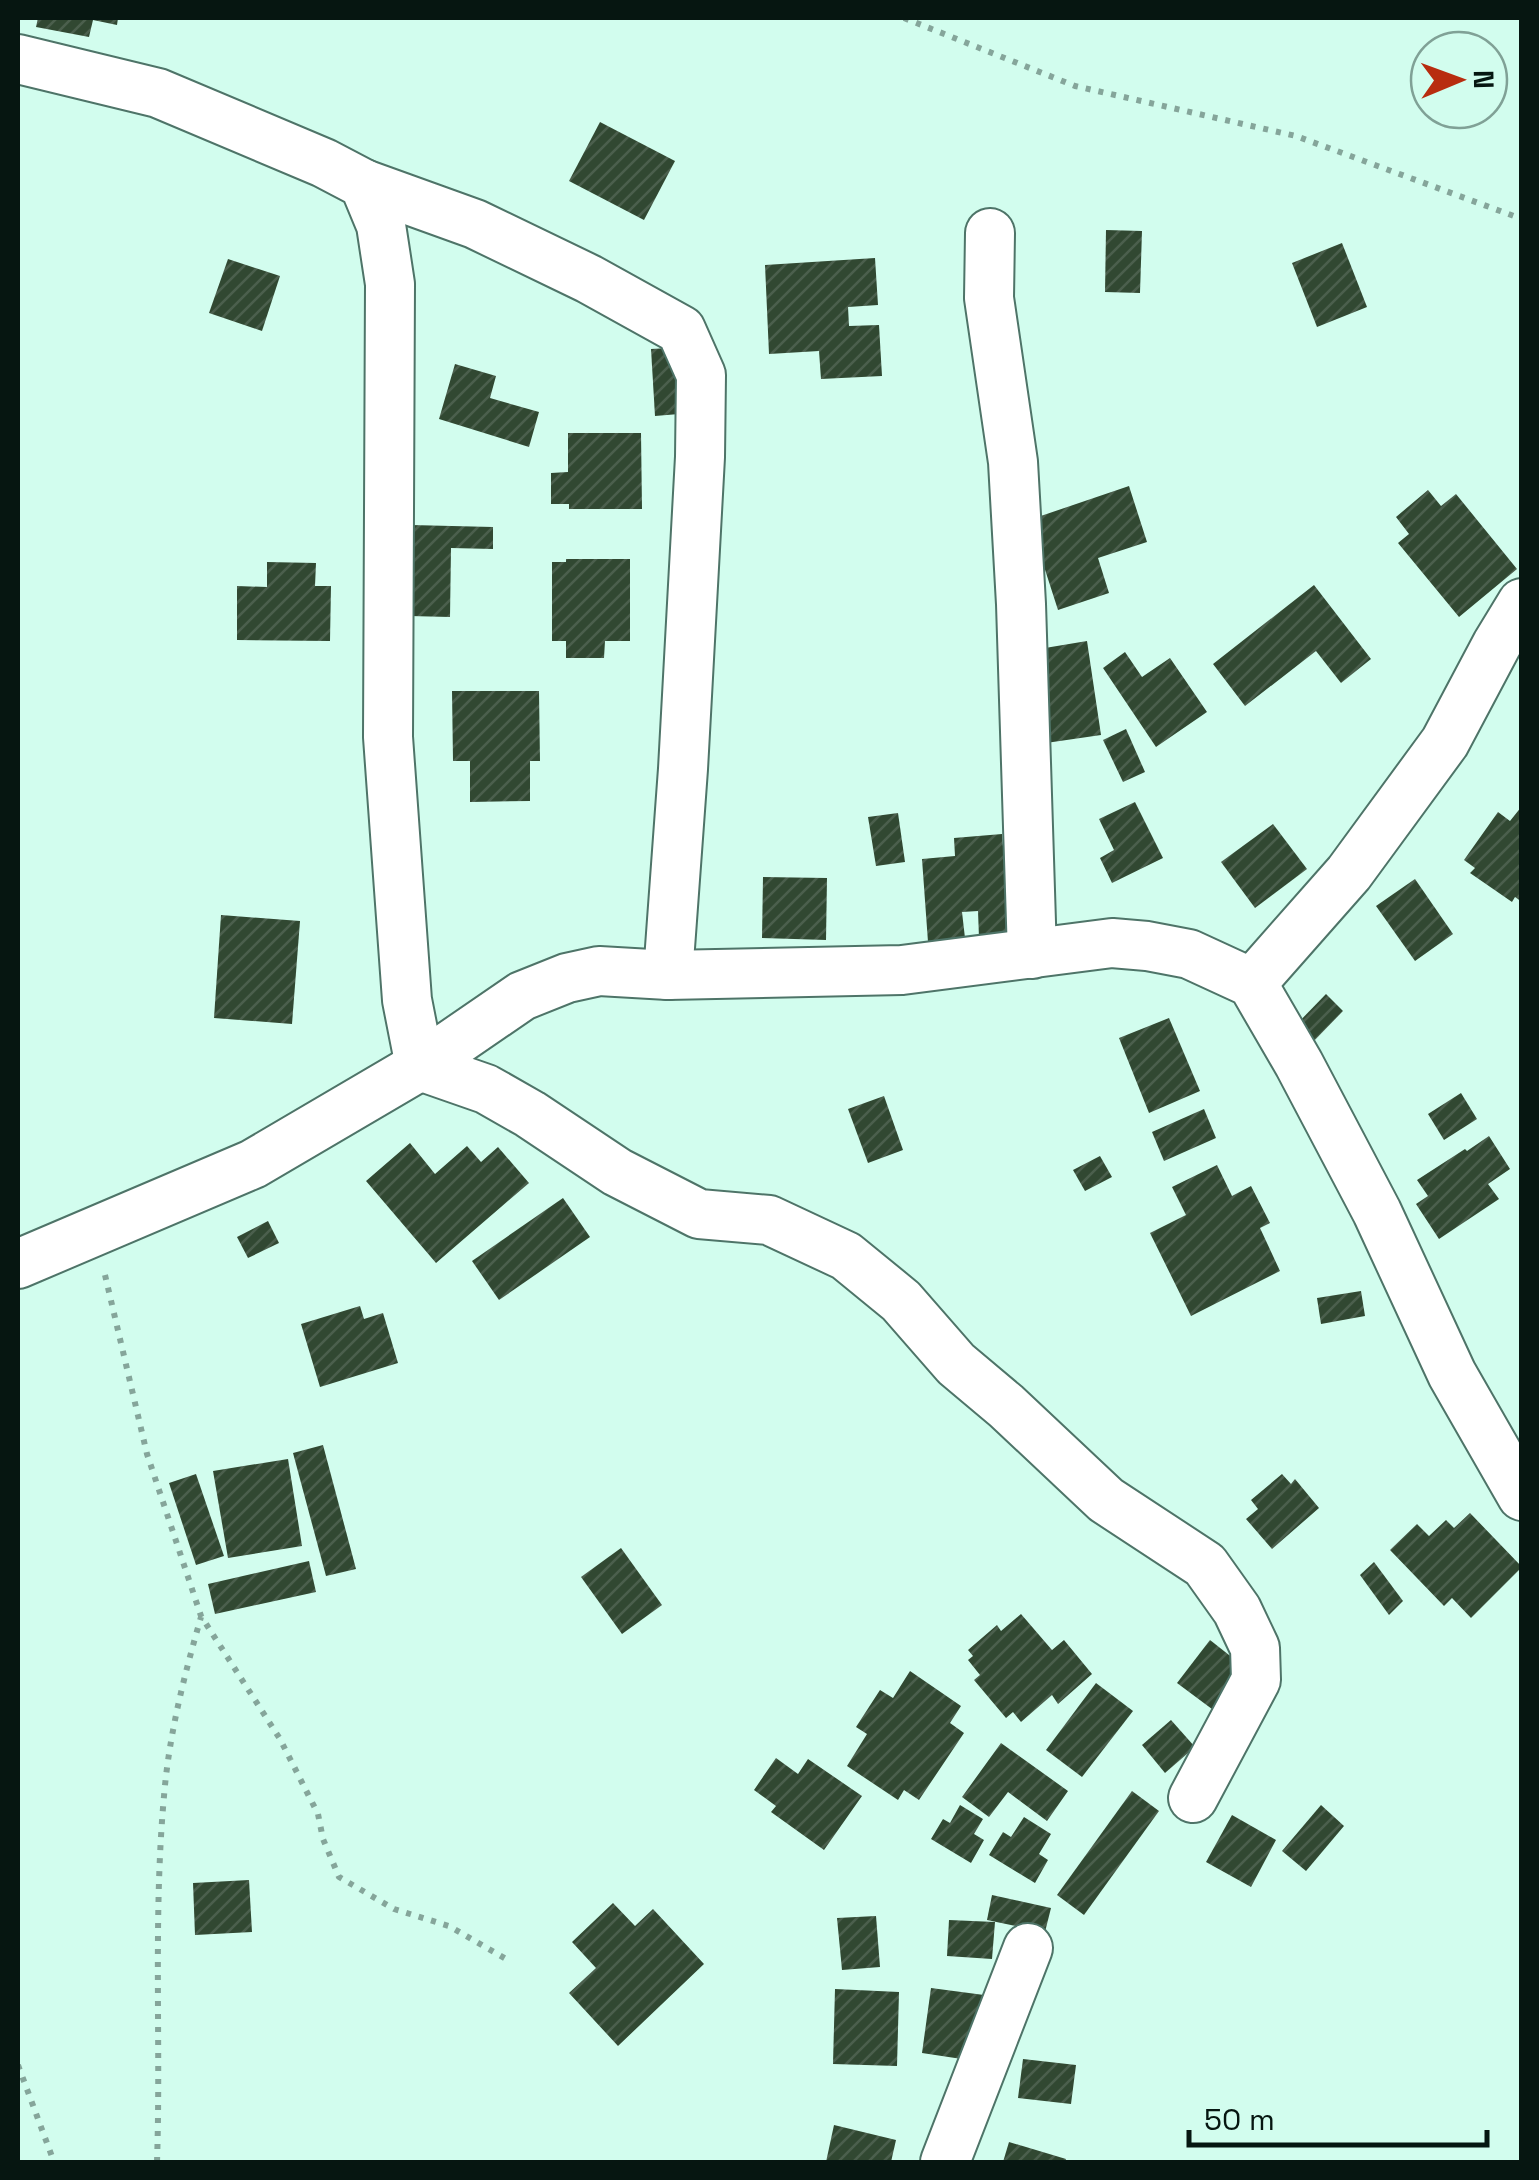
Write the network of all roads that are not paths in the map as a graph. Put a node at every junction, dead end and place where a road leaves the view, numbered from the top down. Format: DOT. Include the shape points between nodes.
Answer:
graph roads {
  1 [pos="18,58"];
  2 [pos="364,184"];
  3 [pos="990,233"];
  4 [pos="1522,603"];
  5 [pos="1509,655"];
  6 [pos="1032,954"];
  7 [pos="668,975"];
  8 [pos="1252,983"];
  9 [pos="420,1066"];
  10 [pos="18,1264"];
  11 [pos="1522,1496"];
  12 [pos="1194,1798"];
  13 [pos="1028,1948"];
  14 [pos="945,2162"];
  1 -- 2 [label="street" via="158,92"];
  2 -- 7 [label="street" via="475,224 681,330 702,375"];
  2 -- 9 [label="street" via="381,225 390,284 388,737 408,1000"];
  3 -- 6 [label="street" via="989,298 1013,462 1020,569"];
  4 -- 5 [label="street"];
  5 -- 8 [label="street" via="1350,873"];
  6 -- 7 [label="street" via="902,970"];
  6 -- 8 [label="street" via="1112,943 1147,946 1188,954"];
  7 -- 9 [label="street" via="600,971 567,978 522,996"];
  8 -- 11 [label="street" via="1377,1212 1452,1374"];
  9 -- 10 [label="street" via="252,1164"];
  9 -- 12 [label="street" via="486,1089 699,1214 769,1220 846,1256 1106,1500 1204,1565 1237,1610 1254,1648 1256,1680"];
  13 -- 14 [label="street"];
}
